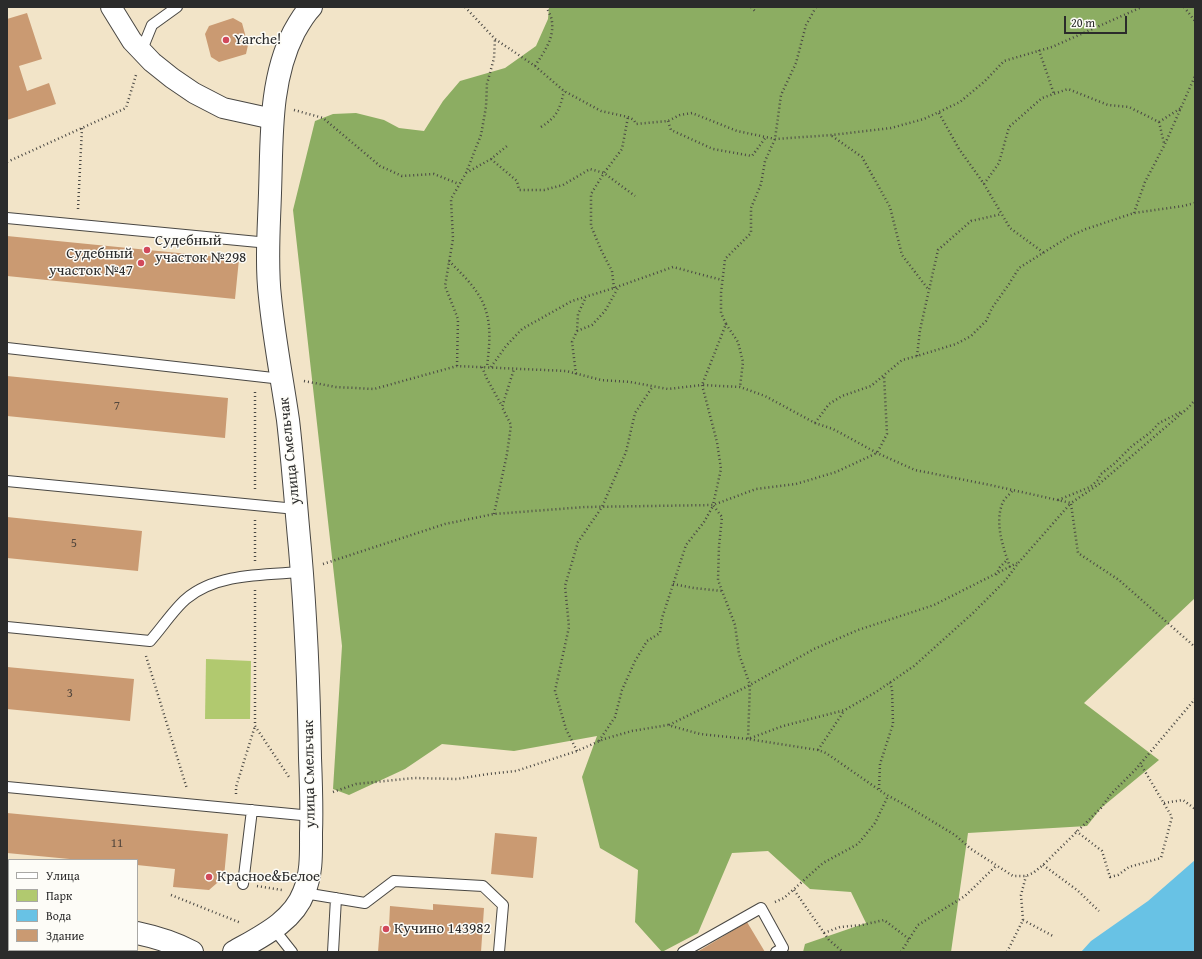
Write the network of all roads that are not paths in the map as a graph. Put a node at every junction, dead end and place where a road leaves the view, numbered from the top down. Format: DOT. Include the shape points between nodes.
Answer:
graph roads {
  1 [pos="111,7"];
  2 [pos="177,7"];
  3 [pos="311,7"];
  4 [pos="139,60"];
  5 [pos="273,114"];
  6 [pos="7,218"];
  7 [pos="268,242"];
  8 [pos="7,348"];
  9 [pos="282,379"];
  10 [pos="7,481"];
  11 [pos="296,509"];
  12 [pos="302,572"];
  13 [pos="7,627"];
  14 [pos="7,787"];
  15 [pos="312,808"];
  16 [pos="252,810"];
  17 [pos="243,884"];
  18 [pos="304,893"];
  19 [pos="336,898"];
  20 [pos="273,928"];
  21 [pos="138,933"];
  22 [pos="192,952"];
  23 [pos="234,952"];
  24 [pos="292,952"];
  25 [pos="333,952"];
  26 [pos="499,952"];
  27 [pos="683,952"];
  28 [pos="776,952"];
  1 -- 4 [label="street" via="132,42"];
  2 -- 4 [label="lane" via="152,25"];
  3 -- 5 [label="street, улица Смельчак" via="298,25 286,52"];
  4 -- 5 [label="street" via="152,62 194,93 223,108"];
  5 -- 7 [label="street, улица Смельчак"];
  6 -- 7 [label="lane"];
  7 -- 9 [label="street, улица Смельчак" via="270,296"];
  8 -- 9 [label="lane"];
  9 -- 11 [label="street, улица Смельчак"];
  10 -- 11 [label="lane"];
  11 -- 12 [label="street, улица Смельчак"];
  12 -- 13 [label="lane" via="230,578 205,586 186,599 150,641"];
  12 -- 15 [label="street, улица Смельчак" via="309,677"];
  14 -- 16 [label="lane"];
  15 -- 16 [label="lane"];
  15 -- 18 [label="street, улица Смельчак" via="311,861"];
  16 -- 17 [label="lane"];
  18 -- 19 [label="lane"];
  18 -- 20 [label="street, улица Смельчак" via="295,910"];
  19 -- 25 [label="lane"];
  19 -- 26 [label="lane" via="365,903 394,882 483,886 503,905"];
  20 -- 23 [label="street, улица Смельчак"];
  20 -- 24 [label="lane"];
  21 -- 22 [label="street" via="181,946"];
  27 -- 28 [label="lane" via="761,908 783,948"];
}
